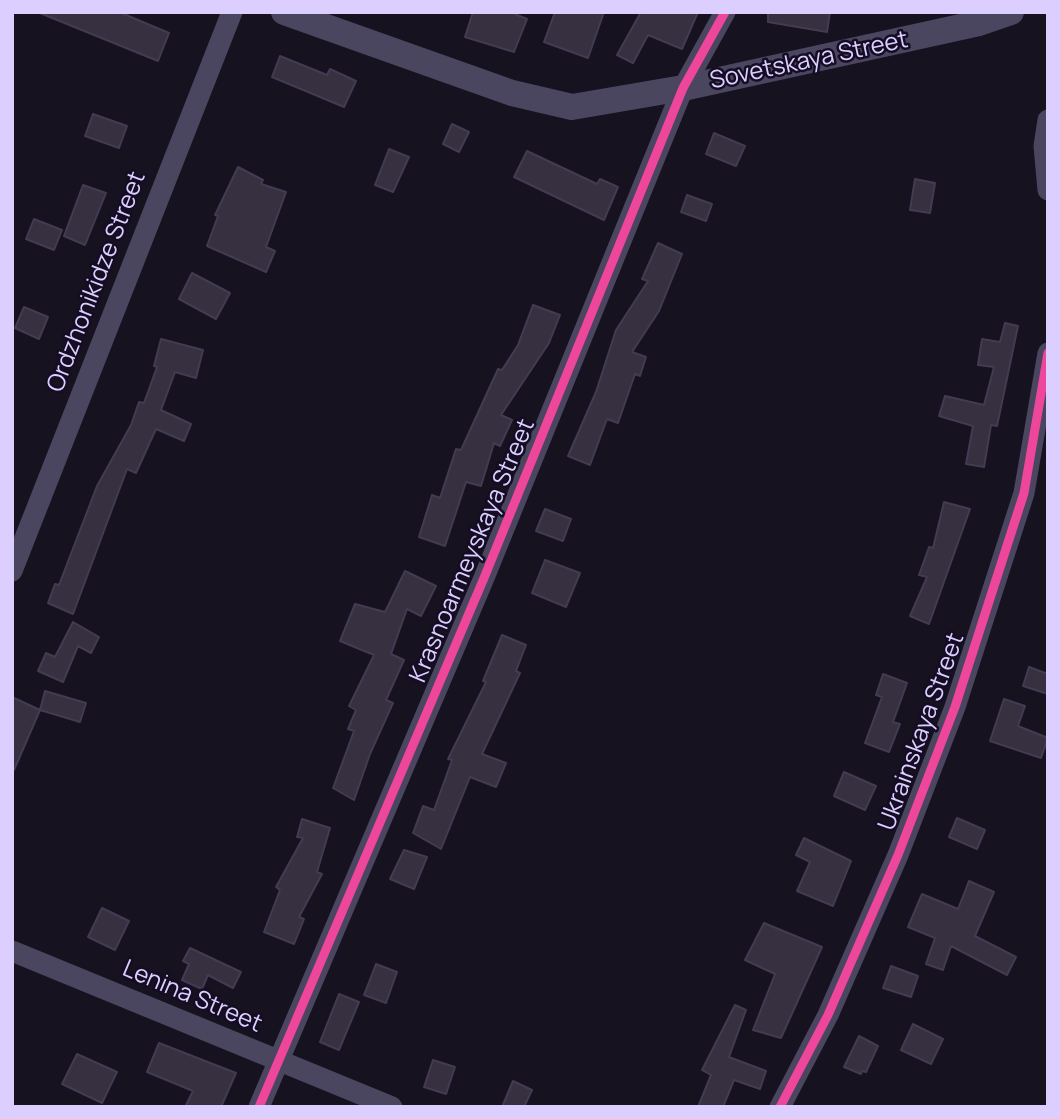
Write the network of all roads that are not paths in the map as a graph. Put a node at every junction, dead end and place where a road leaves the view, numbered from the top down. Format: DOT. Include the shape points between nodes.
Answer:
graph roads {
  1 [pos="232,12"];
  2 [pos="284,12"];
  3 [pos="724,12"];
  4 [pos="1011,12"];
  5 [pos="683,89"];
  6 [pos="1048,120"];
  7 [pos="1048,190"];
  8 [pos="1048,353"];
  9 [pos="12,571"];
  10 [pos="12,951"];
  11 [pos="277,1061"];
  12 [pos="260,1107"];
  13 [pos="392,1107"];
  14 [pos="780,1107"];
  1 -- 9 [label="street, Ordzhonikidze Street"];
  2 -- 5 [label="street, Sovetskaya Street" via="512,93 572,107"];
  3 -- 5 [label="street, Krasnoarmeyskaya Street"];
  4 -- 5 [label="street, Sovetskaya Street"];
  5 -- 11 [label="street, Krasnoarmeyskaya Street" via="484,578"];
  6 -- 7 [label="street" via="1044,146"];
  8 -- 14 [label="street, Ukrainskaya Street" via="1024,493 955,707 828,1015"];
  10 -- 11 [label="street, Lenina Street"];
  11 -- 12 [label="street, Krasnoarmeyskaya Street"];
  11 -- 13 [label="street, Lenina Street"];
}
